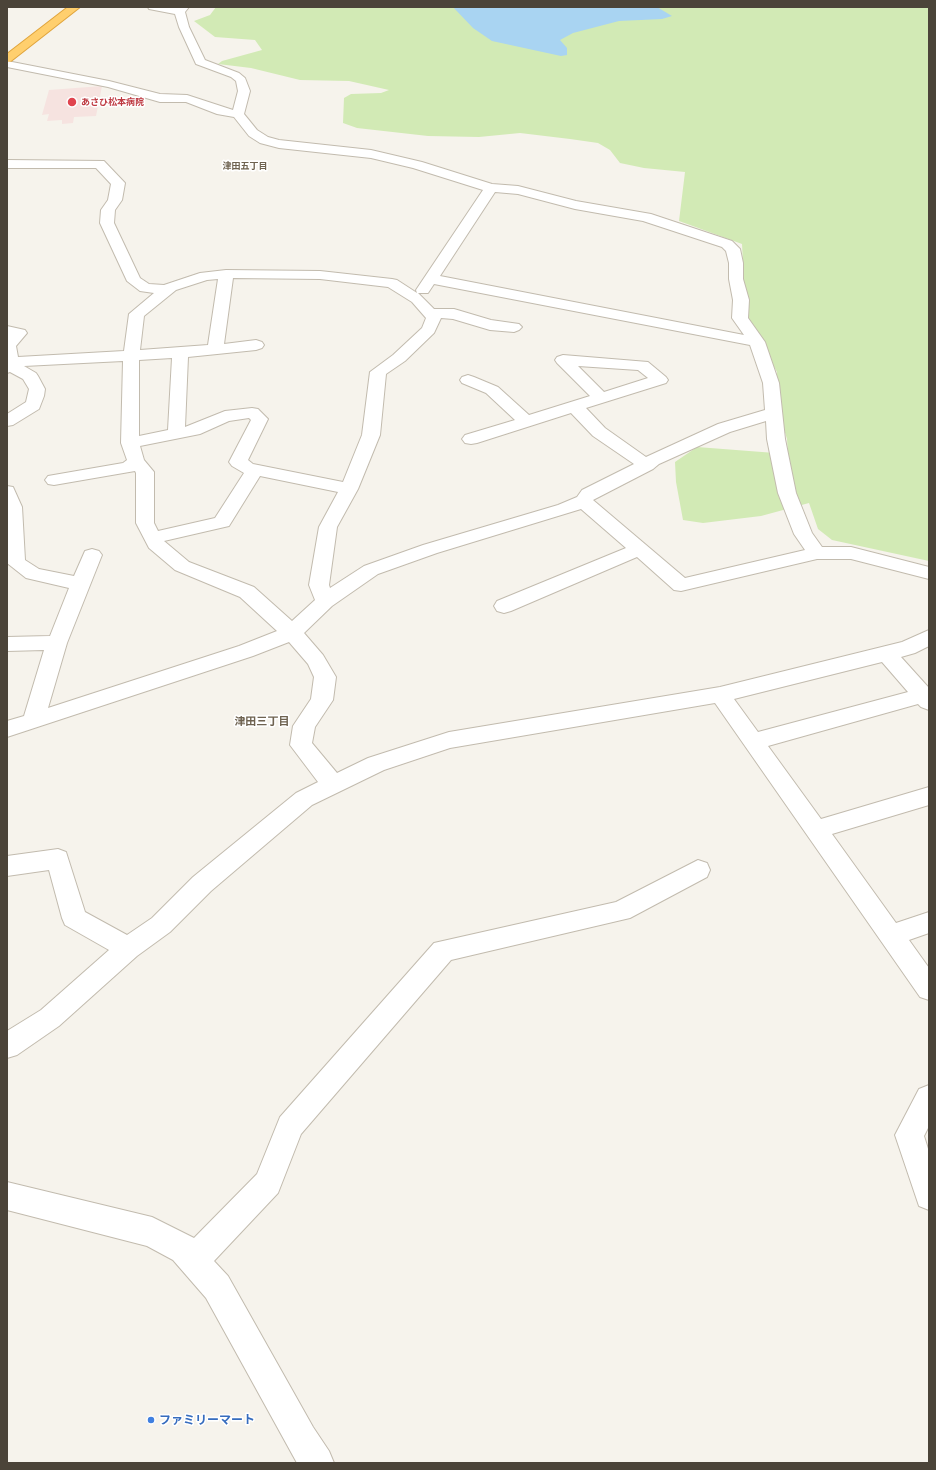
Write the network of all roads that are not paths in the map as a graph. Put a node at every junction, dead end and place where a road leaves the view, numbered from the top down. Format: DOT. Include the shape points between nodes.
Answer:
graph roads {
  1 [pos="75,7"];
  2 [pos="153,7"];
  3 [pos="182,9"];
  4 [pos="7,59"];
  5 [pos="7,64"];
  6 [pos="238,114"];
  7 [pos="7,164"];
  8 [pos="491,188"];
  9 [pos="226,274"];
  10 [pos="431,279"];
  11 [pos="168,290"];
  12 [pos="417,299"];
  13 [pos="431,313"];
  14 [pos="514,327"];
  15 [pos="7,331"];
  16 [pos="757,342"];
  17 [pos="256,345"];
  18 [pos="215,349"];
  19 [pos="180,353"];
  20 [pos="131,355"];
  21 [pos="9,367"];
  22 [pos="468,380"];
  23 [pos="602,398"];
  24 [pos="574,406"];
  25 [pos="774,413"];
  26 [pos="7,421"];
  27 [pos="526,421"];
  28 [pos="176,432"];
  29 [pos="471,439"];
  30 [pos="130,443"];
  31 [pos="136,461"];
  32 [pos="647,464"];
  33 [pos="256,470"];
  34 [pos="54,480"];
  35 [pos="349,489"];
  36 [pos="7,491"];
  37 [pos="583,501"];
  38 [pos="152,538"];
  39 [pos="640,549"];
  40 [pos="817,553"];
  41 [pos="92,555"];
  42 [pos="929,573"];
  43 [pos="81,584"];
  44 [pos="325,601"];
  45 [pos="504,606"];
  46 [pos="292,633"];
  47 [pos="929,637"];
  48 [pos="57,643"];
  49 [pos="7,644"];
  50 [pos="887,654"];
  51 [pos="720,696"];
  52 [pos="926,698"];
  53 [pos="33,720"];
  54 [pos="7,729"];
  55 [pos="753,742"];
  56 [pos="334,785"];
  57 [pos="929,796"];
  58 [pos="816,830"];
  59 [pos="7,866"];
  60 [pos="698,870"];
  61 [pos="929,922"];
  62 [pos="891,936"];
  63 [pos="128,948"];
  64 [pos="929,989"];
  65 [pos="7,1046"];
  66 [pos="929,1098"];
  67 [pos="7,1196"];
  68 [pos="929,1196"];
  69 [pos="194,1260"];
  70 [pos="317,1463"];
  1 -- 4 [label="highway"];
  2 -- 3 [label="street"];
  3 -- 6 [label="street" via="184,27 200,62 235,75 241,80 244,91"];
  5 -- 6 [label="street" via="109,84 160,98 187,99"];
  6 -- 8 [label="street" via="253,133 264,140 371,154"];
  7 -- 11 [label="street" via="99,164 118,183 115,200 108,210 107,223 134,281 144,288"];
  8 -- 10 [label="street"];
  8 -- 16 [label="street" via="518,190 576,205 646,217 727,244 733,249 735,256 736,279 741,300 740,318"];
  9 -- 11 [label="street" via="205,276"];
  9 -- 12 [label="street" via="320,275 392,283"];
  9 -- 18 [label="street"];
  10 -- 12 [label="street"];
  10 -- 16 [label="street"];
  11 -- 20 [label="street" via="136,314"];
  12 -- 13 [label="street"];
  13 -- 14 [label="street" via="454,314 490,325"];
  13 -- 35 [label="street" via="434,317 429,330 399,358 378,372 371,435"];
  15 -- 21 [label="street" via="18,333 8,345"];
  16 -- 25 [label="street" via="771,383"];
  17 -- 18 [label="street"];
  18 -- 19 [label="street"];
  19 -- 20 [label="street"];
  19 -- 28 [label="street"];
  20 -- 21 [label="street" via="23,361"];
  20 -- 30 [label="street"];
  21 -- 26 [label="street" via="30,376 37,390 33,405"];
  22 -- 27 [label="street" via="492,390"];
  23 -- 23 [label="street" via="563,360 642,365 660,380"];
  23 -- 24 [label="street"];
  24 -- 27 [label="street"];
  24 -- 32 [label="street" via="599,432"];
  25 -- 32 [label="street" via="724,428"];
  25 -- 40 [label="street" via="776,439 787,494 803,534"];
  27 -- 29 [label="street"];
  28 -- 30 [label="street"];
  28 -- 33 [label="street" via="194,430 225,416 252,414 260,419 238,462"];
  30 -- 31 [label="street"];
  31 -- 34 [label="street" via="128,467"];
  31 -- 38 [label="street" via="145,472 144,523"];
  32 -- 37 [label="street" via="588,494"];
  33 -- 35 [label="street"];
  33 -- 38 [label="street" via="222,522"];
  35 -- 44 [label="street" via="328,527 319,585"];
  36 -- 43 [label="street" via="13,507 16,562 33,574"];
  37 -- 39 [label="street"];
  37 -- 44 [label="street" via="558,512 430,549 371,570"];
  38 -- 46 [label="street" via="182,566 247,592"];
  39 -- 40 [label="street" via="681,585"];
  39 -- 45 [label="street"];
  40 -- 42 [label="street" via="851,553"];
  41 -- 43 [label="street"];
  43 -- 48 [label="street"];
  44 -- 46 [label="street"];
  46 -- 53 [label="street" via="246,651"];
  46 -- 56 [label="street" via="316,660 325,677 322,700 304,726 301,745"];
  47 -- 50 [label="street" via="908,648"];
  48 -- 49 [label="street"];
  48 -- 53 [label="street"];
  50 -- 51 [label="street"];
  50 -- 52 [label="street"];
  51 -- 55 [label="street"];
  51 -- 56 [label="street" via="449,740 376,764"];
  52 -- 55 [label="street"];
  53 -- 54 [label="street"];
  55 -- 58 [label="street"];
  56 -- 63 [label="street" via="304,799 202,884 160,925"];
  57 -- 58 [label="street"];
  58 -- 62 [label="street"];
  59 -- 63 [label="street" via="58,859 74,918"];
  60 -- 69 [label="street" via="621,911 444,951 290,1126 268,1184"];
  61 -- 62 [label="street"];
  62 -- 64 [label="street"];
  63 -- 65 [label="street" via="50,1018"];
  66 -- 68 [label="street" via="909,1135"];
  67 -- 69 [label="street" via="152,1232 184,1249"];
  69 -- 70 [label="street" via="217,1287 301,1439"];
}
